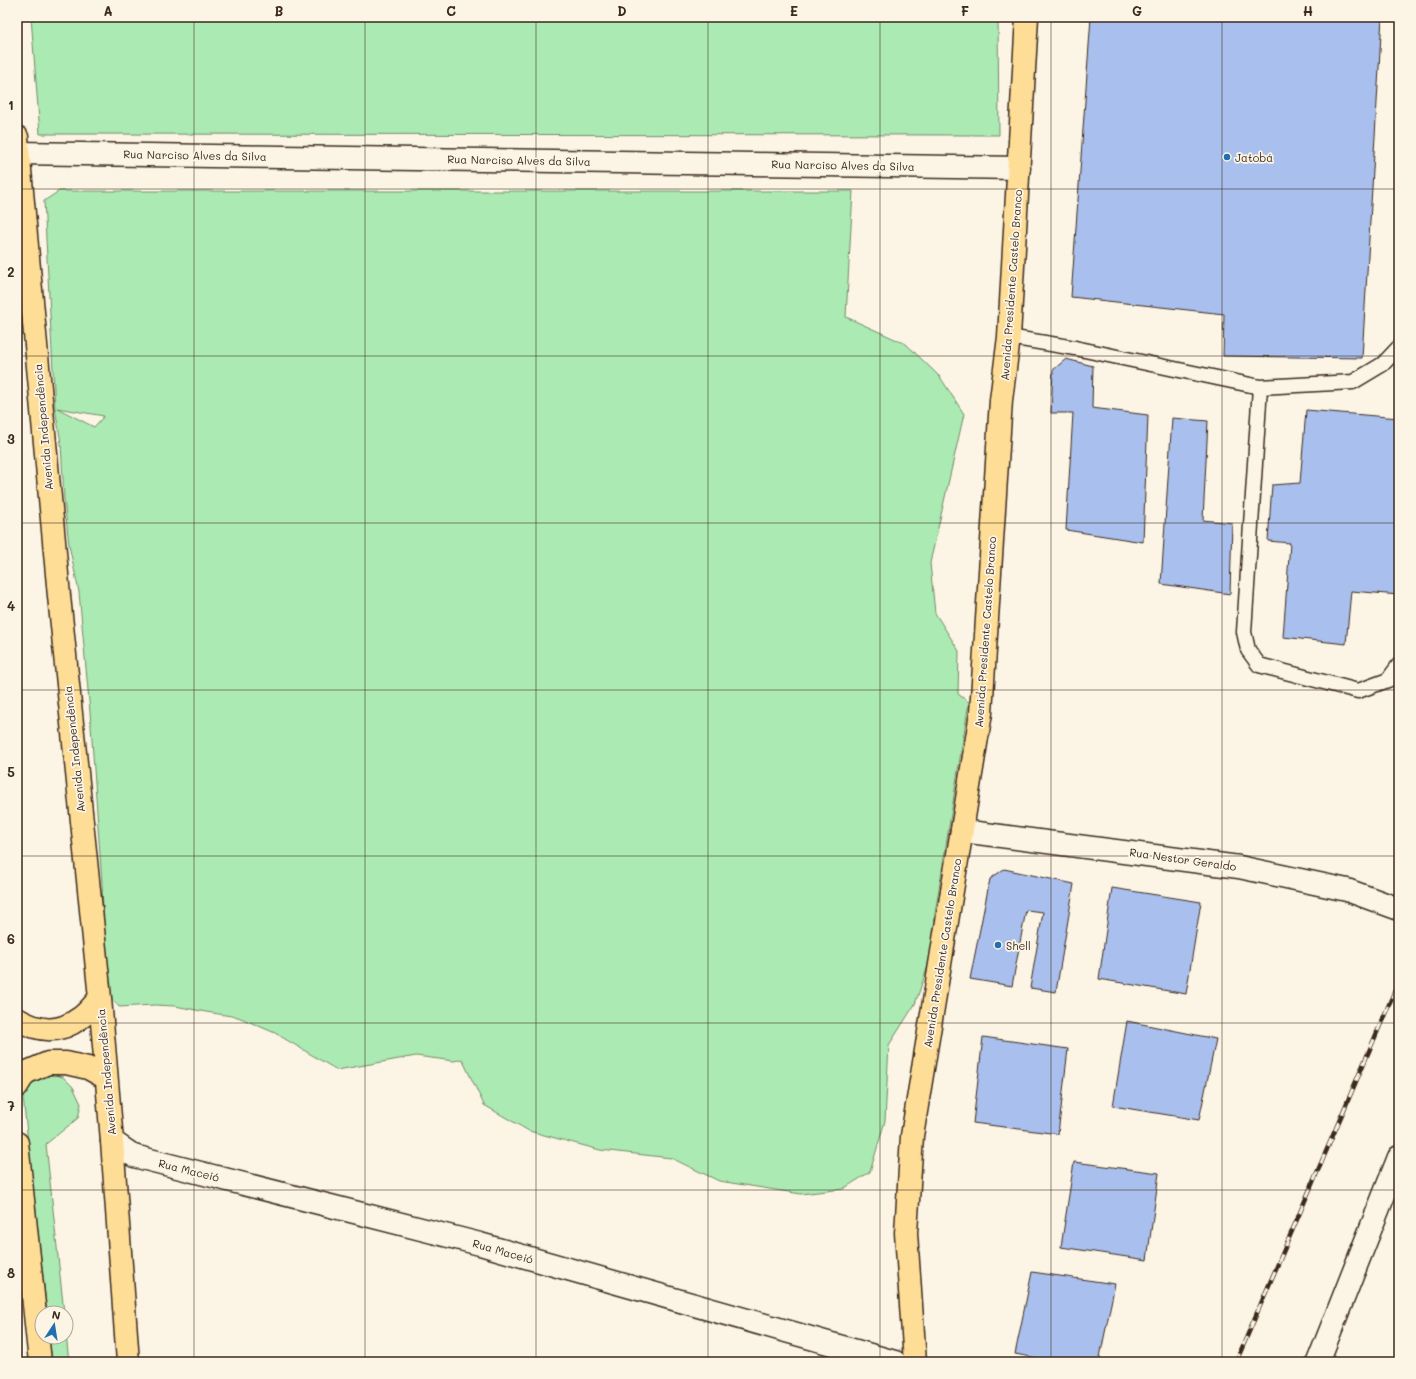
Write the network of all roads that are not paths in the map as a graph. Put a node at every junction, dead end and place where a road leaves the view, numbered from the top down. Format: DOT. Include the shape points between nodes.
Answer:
graph roads {
  1 [pos="1027,17"];
  2 [pos="18,147"];
  3 [pos="1019,168"];
  4 [pos="1009,337"];
  5 [pos="1399,347"];
  6 [pos="1260,387"];
  7 [pos="1399,665"];
  8 [pos="962,831"];
  9 [pos="1399,909"];
  10 [pos="100,998"];
  11 [pos="17,1019"];
  12 [pos="106,1078"];
  13 [pos="17,1086"];
  14 [pos="112,1141"];
  15 [pos="17,1142"];
  16 [pos="1399,1157"];
  17 [pos="23,1254"];
  18 [pos="40,1362"];
  19 [pos="128,1362"];
  20 [pos="895,1362"];
  21 [pos="915,1362"];
  22 [pos="1318,1362"];
  1 -- 3 [label="main road, Avenida Presidente Castelo Branco"];
  2 -- 3 [label="street, Rua Narciso Alves da Silva"];
  2 -- 10 [label="main road, Avenida Independência" via="59,596"];
  3 -- 4 [label="main road, Avenida Presidente Castelo Branco"];
  4 -- 6 [label="lane" via="1075,348"];
  4 -- 8 [label="main road, Avenida Presidente Castelo Branco" via="1001,400 981,713"];
  5 -- 6 [label="lane" via="1383,364 1353,382"];
  6 -- 7 [label="lane" via="1244,632 1248,650 1259,666 1358,691 1388,680"];
  8 -- 9 [label="street, Rua Nestor Geraldo" via="1239,867 1347,890"];
  8 -- 21 [label="main road, Avenida Presidente Castelo Branco" via="912,1136 906,1233"];
  10 -- 11 [label="main road" via="81,1018 53,1030 28,1026"];
  10 -- 12 [label="main road, Avenida Independência"];
  12 -- 13 [label="main road" via="88,1068 48,1062 25,1073"];
  12 -- 14 [label="main road, Avenida Independência"];
  14 -- 19 [label="main road, Avenida Independência"];
  14 -- 20 [label="street, Rua Maceió" via="134,1156 480,1244"];
  15 -- 17 [label="main road"];
  16 -- 22 [label="street"];
  17 -- 18 [label="main road"];
}
